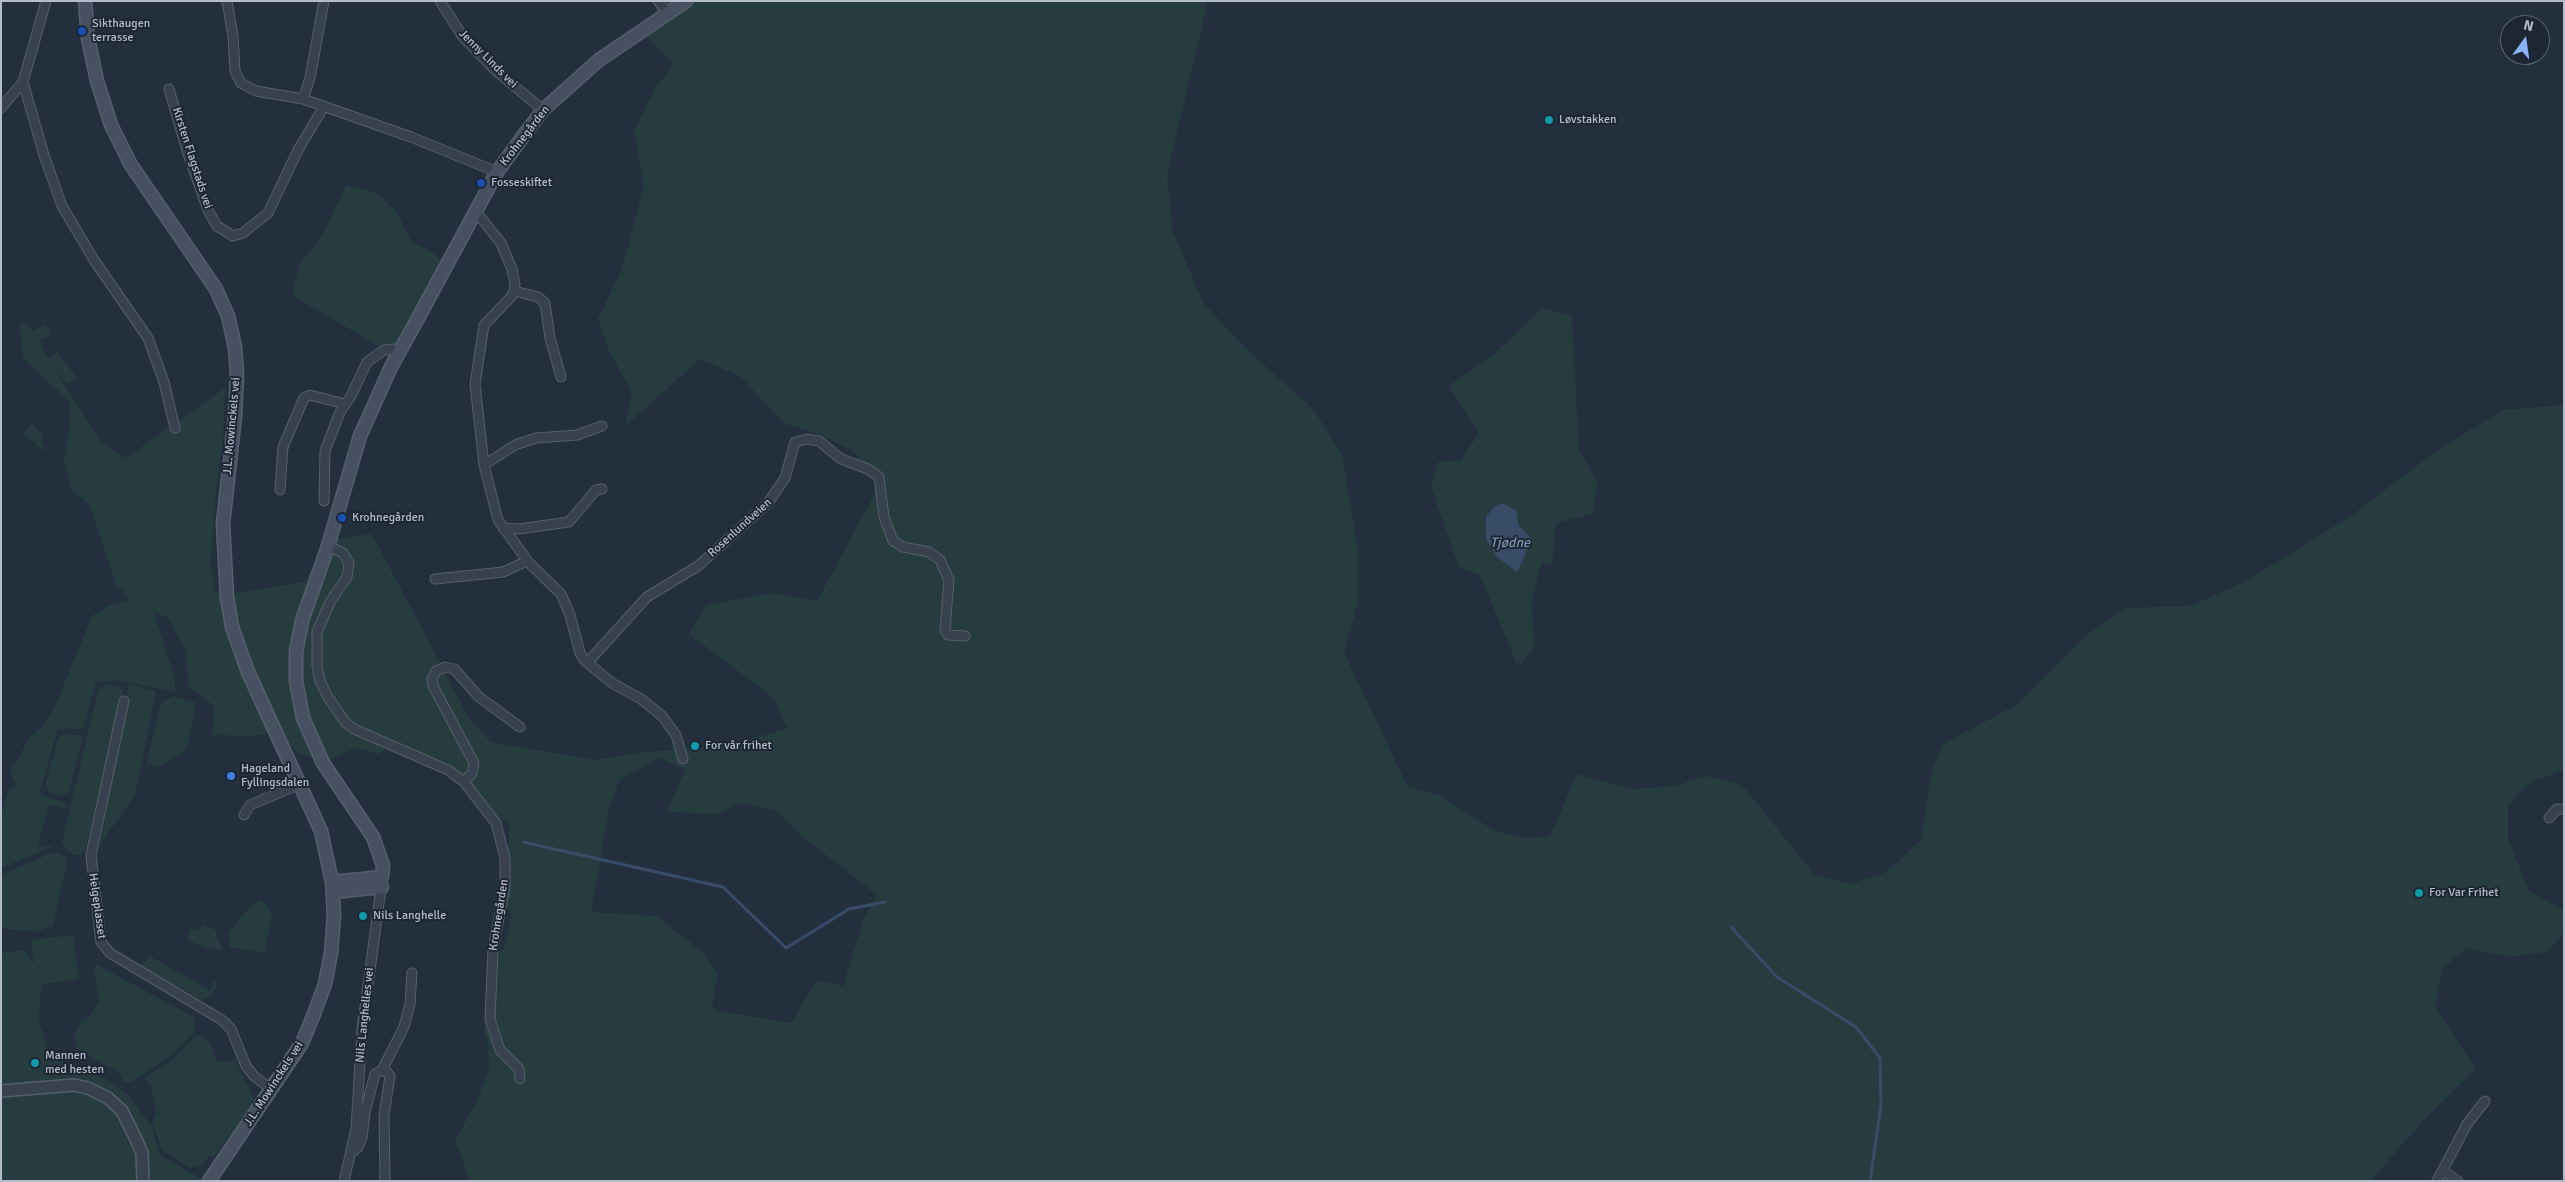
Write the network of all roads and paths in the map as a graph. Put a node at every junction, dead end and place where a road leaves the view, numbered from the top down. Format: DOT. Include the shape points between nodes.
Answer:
graph roads {
  1 [pos="46,1"];
  2 [pos="85,1"];
  3 [pos="227,1"];
  4 [pos="324,1"];
  5 [pos="440,1"];
  6 [pos="658,1"];
  7 [pos="686,1"];
  8 [pos="668,12"];
  9 [pos="22,82"];
  10 [pos="170,89"];
  11 [pos="303,99"];
  12 [pos="1,108"];
  13 [pos="324,108"];
  14 [pos="543,110"];
  15 [pos="497,172"];
  16 [pos="475,214"];
  17 [pos="514,291"];
  18 [pos="400,352"];
  19 [pos="561,377"];
  20 [pos="345,404"];
  21 [pos="602,426"];
  22 [pos="175,428"];
  23 [pos="484,465"];
  24 [pos="280,490"];
  25 [pos="602,490"];
  26 [pos="324,501"];
  27 [pos="503,528"];
  28 [pos="328,546"];
  29 [pos="527,561"];
  30 [pos="435,579"];
  31 [pos="965,636"];
  32 [pos="587,663"];
  33 [pos="124,701"];
  34 [pos="520,727"];
  35 [pos="683,759"];
  36 [pos="464,782"];
  37 [pos="300,784"];
  38 [pos="2564,809"];
  39 [pos="244,816"];
  40 [pos="2549,818"];
  41 [pos="382,882"];
  42 [pos="333,887"];
  43 [pos="412,973"];
  44 [pos="382,1070"];
  45 [pos="520,1079"];
  46 [pos="272,1089"];
  47 [pos="1,1091"];
  48 [pos="2485,1101"];
  49 [pos="351,1152"];
  50 [pos="2443,1171"];
  51 [pos="143,1181"];
  52 [pos="209,1181"];
  53 [pos="344,1181"];
  54 [pos="385,1181"];
  55 [pos="2437,1181"];
  56 [pos="2458,1181"];
  1 -- 9 [label="street"];
  2 -- 37 [label="main road, J.L. Mowinckels vei" via="88,38 110,125 149,194 216,289 228,316 237,375 223,524 227,597 238,648"];
  3 -- 11 [label="street" via="235,71 241,83 256,91"];
  4 -- 11 [label="street"];
  5 -- 14 [label="street, Jenny Linds vei" via="469,44"];
  6 -- 8 [label="street"];
  7 -- 8 [label="main road, Krohnegården"];
  8 -- 14 [label="main road, Krohnegården" via="599,60"];
  9 -- 12 [label="street"];
  9 -- 22 [label="street" via="62,206 94,260 148,338 164,382"];
  10 -- 13 [label="street, Kirsten Flagstads vei" via="208,210 217,226 233,236 244,233 268,213 298,150"];
  11 -- 13 [label="street"];
  13 -- 15 [label="street" via="411,137"];
  14 -- 15 [label="main road, Krohnegården"];
  15 -- 16 [label="main road, Krohnegården"];
  16 -- 17 [label="street" via="501,243 512,269"];
  16 -- 18 [label="main road, Krohnegården"];
  17 -- 19 [label="street" via="538,297 545,303 551,344"];
  17 -- 23 [label="street" via="487,320 483,333 474,392"];
  18 -- 20 [label="street" via="384,350 367,362"];
  18 -- 28 [label="main road, Krohnegården" via="360,436"];
  20 -- 24 [label="street" via="310,395 304,398 283,447"];
  20 -- 26 [label="street" via="325,451"];
  21 -- 23 [label="street" via="577,435 536,438 514,445"];
  23 -- 27 [label="street"];
  25 -- 27 [label="street" via="596,490 569,522"];
  27 -- 29 [label="street"];
  28 -- 36 [label="street, Krohnegården" via="343,553 349,563 346,577 317,632 317,666 328,697 345,722 354,729 448,770"];
  28 -- 41 [label="main road, Krohnegården" via="298,640 295,670 298,700 302,718 323,763 374,837 380,850"];
  29 -- 30 [label="street" via="503,572"];
  29 -- 32 [label="street" via="560,594 570,615 580,653"];
  31 -- 32 [label="street, Rosenlundveien" via="948,635 945,630 949,580 940,560 929,552 903,547 893,541 882,510 879,477 842,459 819,441 807,439 795,442 785,478 768,503 698,566 647,597"];
  32 -- 35 [label="street" via="662,716 676,734"];
  33 -- 46 [label="street, Helgeplasset" via="91,855 101,942 110,953 222,1020 231,1030 246,1066"];
  34 -- 36 [label="street" via="479,697 454,670 445,667 436,671 433,686 474,763 472,773"];
  36 -- 45 [label="street, Krohnegården" via="496,823 503,851 506,887 493,949 490,1019 500,1050 519,1069"];
  37 -- 39 [label="street" via="250,805"];
  37 -- 42 [label="main road, J.L. Mowinckels vei" via="321,831"];
  38 -- 40 [label="street" via="2557,809"];
  41 -- 42 [label="main road"];
  41 -- 49 [label="street, Nils Langhelles vei" via="367,977 356,1129"];
  42 -- 46 [label="main road, J.L. Mowinckels vei" via="331,953 325,984 302,1042"];
  43 -- 44 [label="street, Nils Langhelles vei" via="410,1004 404,1027"];
  44 -- 49 [label="street, Nils Langhelles vei" via="375,1074 361,1142"];
  44 -- 54 [label="street, Nils Langhelles vei" via="390,1076 384,1115"];
  46 -- 52 [label="main road, J.L. Mowinckels vei"];
  47 -- 51 [label="street" via="74,1086 88,1088 108,1098 122,1111 142,1153"];
  48 -- 50 [label="street" via="2467,1124"];
  49 -- 53 [label="street, Nils Langhelles vei"];
  50 -- 55 [label="street"];
  50 -- 56 [label="street"];
}
